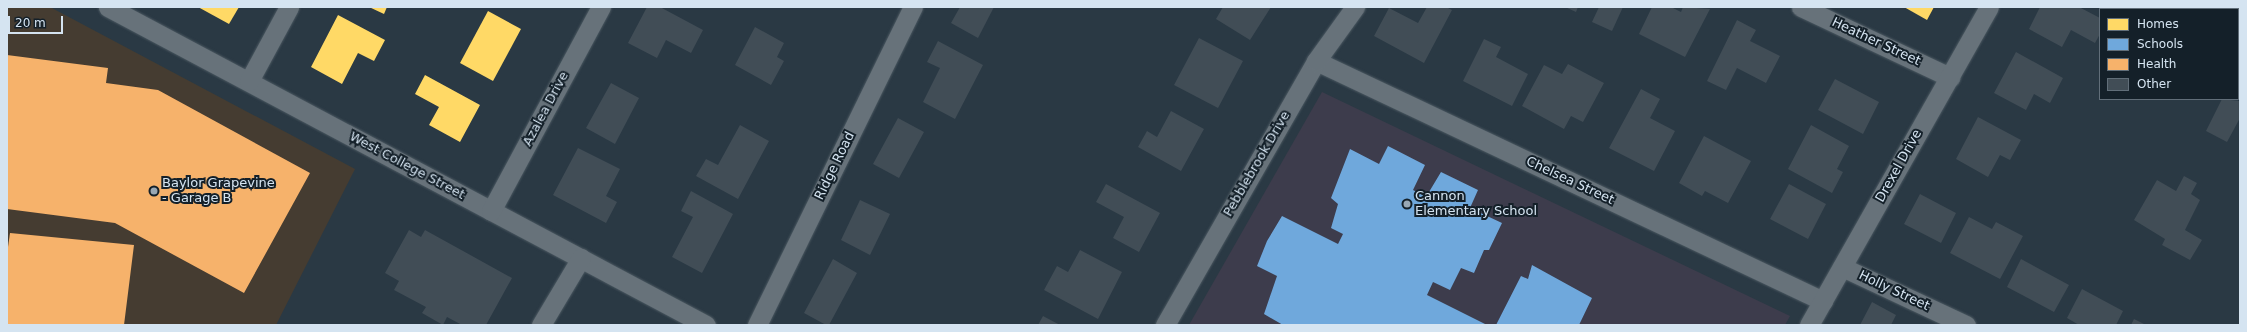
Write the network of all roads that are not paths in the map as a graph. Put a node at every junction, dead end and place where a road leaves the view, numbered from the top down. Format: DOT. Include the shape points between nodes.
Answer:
graph roads {
  1 [pos="108,7"];
  2 [pos="289,7"];
  3 [pos="601,7"];
  4 [pos="913,7"];
  5 [pos="1354,7"];
  6 [pos="1801,7"];
  7 [pos="1989,7"];
  8 [pos="1316,61"];
  9 [pos="1950,77"];
  10 [pos="249,82"];
  11 [pos="491,211"];
  12 [pos="581,258"];
  13 [pos="1842,267"];
  14 [pos="1823,301"];
  15 [pos="541,325"];
  16 [pos="706,325"];
  17 [pos="757,325"];
  18 [pos="1165,325"];
  19 [pos="1809,325"];
  20 [pos="1966,325"];
  1 -- 10 [label="street, West College Street"];
  2 -- 10 [label="street"];
  3 -- 11 [label="street, Azalea Drive"];
  4 -- 17 [label="street, Ridge Road"];
  5 -- 8 [label="street, Pebblebrook Drive"];
  6 -- 9 [label="street, Heather Street"];
  7 -- 9 [label="street, Drexel Drive"];
  8 -- 14 [label="street, Chelsea Street"];
  8 -- 18 [label="street, Pebblebrook Drive"];
  9 -- 13 [label="street, Drexel Drive"];
  10 -- 11 [label="street, West College Street"];
  11 -- 12 [label="street, West College Street"];
  12 -- 15 [label="street"];
  12 -- 16 [label="street, West College Street"];
  13 -- 14 [label="street, Drexel Drive"];
  13 -- 20 [label="street, Holly Street"];
  14 -- 19 [label="street, Drexel Drive"];
}
